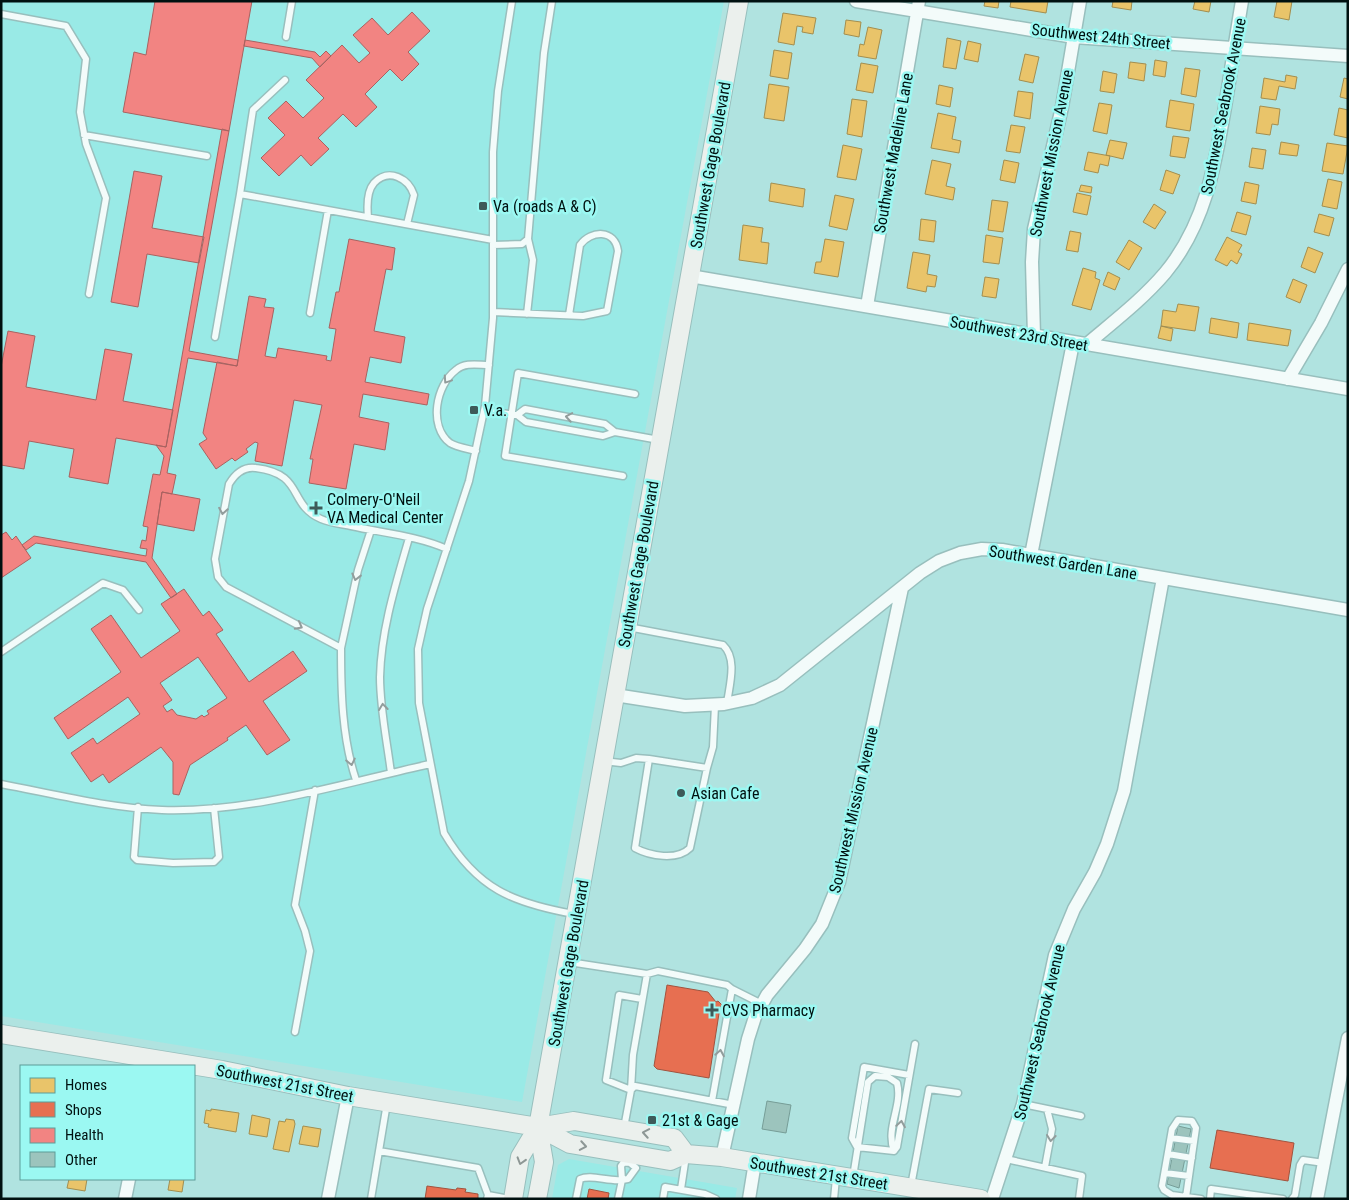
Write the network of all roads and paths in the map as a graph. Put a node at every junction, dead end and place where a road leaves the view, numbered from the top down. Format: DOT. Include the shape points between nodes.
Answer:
graph roads {
  1 [pos="292,1"];
  2 [pos="512,1"];
  3 [pos="552,1"];
  4 [pos="739,1"];
  5 [pos="856,1"];
  6 [pos="1080,1"];
  7 [pos="1242,1"];
  8 [pos="918,6"];
  9 [pos="1,14"];
  10 [pos="286,37"];
  11 [pos="1074,37"];
  12 [pos="1234,48"];
  13 [pos="1348,56"];
  14 [pos="285,80"];
  15 [pos="84,135"];
  16 [pos="207,156"];
  17 [pos="240,194"];
  18 [pos="328,210"];
  19 [pos="368,217"];
  20 [pos="407,224"];
  21 [pos="528,238"];
  22 [pos="493,242"];
  23 [pos="1348,269"];
  24 [pos="690,276"];
  25 [pos="89,294"];
  26 [pos="866,306"];
  27 [pos="493,312"];
  28 [pos="310,313"];
  29 [pos="526,314"];
  30 [pos="569,315"];
  31 [pos="1034,336"];
  32 [pos="215,337"];
  33 [pos="1073,342"];
  34 [pos="1086,345"];
  35 [pos="490,365"];
  36 [pos="1288,378"];
  37 [pos="1348,389"];
  38 [pos="635,394"];
  39 [pos="484,410"];
  40 [pos="514,415"];
  41 [pos="615,432"];
  42 [pos="660,440"];
  43 [pos="476,451"];
  44 [pos="623,476"];
  45 [pos="371,530"];
  46 [pos="410,538"];
  47 [pos="447,549"];
  48 [pos="1032,555"];
  49 [pos="1163,578"];
  50 [pos="902,588"];
  51 [pos="139,610"];
  52 [pos="1348,610"];
  53 [pos="627,626"];
  54 [pos="340,648"];
  55 [pos="1,652"];
  56 [pos="614,694"];
  57 [pos="721,705"];
  58 [pos="649,759"];
  59 [pos="602,761"];
  60 [pos="430,764"];
  61 [pos="707,768"];
  62 [pos="391,773"];
  63 [pos="356,780"];
  64 [pos="1,784"];
  65 [pos="315,790"];
  66 [pos="138,808"];
  67 [pos="214,808"];
  68 [pos="578,915"];
  69 [pos="569,962"];
  70 [pos="647,974"];
  71 [pos="732,989"];
  72 [pos="642,999"];
  73 [pos="762,1004"];
  74 [pos="295,1032"];
  75 [pos="1,1034"];
  76 [pos="1348,1038"];
  77 [pos="915,1044"];
  78 [pos="150,1062"];
  79 [pos="167,1065"];
  80 [pos="195,1070"];
  81 [pos="909,1075"];
  82 [pos="631,1090"];
  83 [pos="958,1093"];
  84 [pos="348,1096"];
  85 [pos="712,1100"];
  86 [pos="388,1102"];
  87 [pos="1023,1104"];
  88 [pos="734,1105"];
  89 [pos="1047,1109"];
  90 [pos="1080,1116"];
  91 [pos="538,1127"];
  92 [pos="624,1130"];
  93 [pos="1170,1138"];
  94 [pos="1194,1141"];
  95 [pos="857,1147"];
  96 [pos="379,1151"];
  97 [pos="894,1151"];
  98 [pos="686,1154"];
  99 [pos="1168,1154"];
  100 [pos="722,1157"];
  101 [pos="1192,1158"];
  102 [pos="1006,1159"];
  103 [pos="632,1162"];
  104 [pos="755,1162"];
  105 [pos="1324,1163"];
  106 [pos="1045,1167"];
  107 [pos="1165,1173"];
  108 [pos="1189,1176"];
  109 [pos="845,1177"];
  110 [pos="128,1180"];
  111 [pos="622,1180"];
  112 [pos="680,1189"];
  113 [pos="915,1192"];
  114 [pos="1186,1196"];
  115 [pos="487,1197"];
  116 [pos="125,1199"];
  117 [pos="328,1199"];
  118 [pos="371,1199"];
  119 [pos="511,1199"];
  120 [pos="537,1199"];
  121 [pos="576,1199"];
  122 [pos="618,1199"];
  123 [pos="663,1199"];
  124 [pos="716,1199"];
  125 [pos="749,1199"];
  126 [pos="834,1199"];
  127 [pos="981,1199"];
  128 [pos="992,1199"];
  129 [pos="1079,1199"];
  130 [pos="1201,1199"];
  131 [pos="1210,1199"];
  132 [pos="1283,1199"];
  133 [pos="1292,1199"];
  134 [pos="1317,1199"];
  1 -- 10 [label="lane"];
  2 -- 22 [label="lane" via="498,91 493,159"];
  3 -- 21 [label="lane" via="544,52"];
  4 -- 24 [label="main road, Southwest Gage Boulevard"];
  5 -- 8 [label="street, Southwest 24th Street"];
  6 -- 11 [label="street, Southwest Mission Avenue"];
  7 -- 12 [label="street, Southwest Seabrook Avenue"];
  8 -- 11 [label="street, Southwest 24th Street"];
  8 -- 26 [label="street, Southwest Madeline Lane"];
  9 -- 15 [label="lane" via="66,26 86,59 80,112"];
  11 -- 12 [label="street, Southwest 24th Street"];
  11 -- 31 [label="street, Southwest Mission Avenue" via="1062,107 1034,229"];
  12 -- 13 [label="street, Southwest 24th Street"];
  12 -- 34 [label="street, Southwest Seabrook Avenue" via="1209,189 1193,229 1171,266 1145,295"];
  14 -- 17 [label="lane" via="253,110"];
  15 -- 16 [label="lane"];
  15 -- 25 [label="lane" via="106,198"];
  17 -- 18 [label="lane"];
  17 -- 32 [label="lane"];
  18 -- 19 [label="lane"];
  18 -- 28 [label="lane"];
  19 -- 20 [label="lane"];
  19 -- 20 [label="lane" via="368,195 373,184 398,176 406,181 414,195"];
  20 -- 22 [label="lane"];
  21 -- 22 [label="lane" via="522,244"];
  21 -- 29 [label="lane" via="533,260"];
  22 -- 27 [label="lane"];
  23 -- 36 [label="street"];
  24 -- 26 [label="street, Southwest 23rd Street"];
  24 -- 42 [label="main road, Southwest Gage Boulevard"];
  26 -- 31 [label="street, Southwest 23rd Street"];
  27 -- 29 [label="lane"];
  27 -- 35 [label="lane"];
  29 -- 30 [label="lane"];
  30 -- 30 [label="lane" via="599,314 607,310 618,251 617,242 610,236 596,233 580,246"];
  31 -- 33 [label="street, Southwest 23rd Street"];
  33 -- 34 [label="street, Southwest 23rd Street"];
  33 -- 48 [label="street"];
  34 -- 36 [label="street, Southwest 23rd Street"];
  35 -- 39 [label="lane"];
  35 -- 43 [label="lane, one-way" via="470,364 456,369 438,399 437,416 450,443"];
  36 -- 37 [label="street, Southwest 23rd Street"];
  38 -- 40 [label="lane" via="518,374"];
  39 -- 40 [label="lane"];
  39 -- 43 [label="lane"];
  40 -- 41 [label="lane" via="526,422 603,436"];
  41 -- 40 [label="lane, one-way" via="605,424 525,410"];
  40 -- 44 [label="lane" via="505,456"];
  41 -- 42 [label="lane"];
  42 -- 53 [label="main road, Southwest Gage Boulevard"];
  43 -- 47 [label="lane"];
  45 -- 46 [label="lane"];
  45 -- 54 [label="lane, one-way"];
  45 -- 54 [label="lane, one-way" via="323,520 304,506 290,480 254,467 234,475 227,491 215,559 218,577 226,587"];
  46 -- 47 [label="lane"];
  62 -- 46 [label="lane, one-way" via="382,702 382,656 387,622"];
  47 -- 60 [label="lane" via="418,649 419,703"];
  48 -- 49 [label="street, Southwest Garden Lane"];
  48 -- 50 [label="street, Southwest Garden Lane" via="982,549 960,553 939,561"];
  49 -- 52 [label="street, Southwest Garden Lane"];
  49 -- 87 [label="street, Southwest Seabrook Avenue" via="1124,791 1107,844 1055,955"];
  50 -- 57 [label="street, Southwest Garden Lane" via="780,685 752,698"];
  50 -- 73 [label="street, Southwest Mission Avenue" via="839,882 825,917 805,949"];
  51 -- 55 [label="lane" via="123,590 104,583"];
  53 -- 56 [label="main road, Southwest Gage Boulevard"];
  53 -- 57 [label="lane" via="723,645 732,661"];
  54 -- 63 [label="lane, one-way" via="343,717"];
  56 -- 57 [label="street, Southwest Garden Lane" via="685,706"];
  56 -- 59 [label="main road, Southwest Gage Boulevard"];
  57 -- 61 [label="lane"];
  58 -- 59 [label="lane"];
  58 -- 61 [label="lane"];
  58 -- 61 [label="lane" via="635,848 641,851 677,856 690,848"];
  59 -- 68 [label="main road, Southwest Gage Boulevard"];
  60 -- 62 [label="lane"];
  60 -- 68 [label="lane" via="444,833 469,869 490,887 514,900"];
  62 -- 63 [label="lane"];
  63 -- 65 [label="lane"];
  64 -- 66 [label="lane"];
  65 -- 67 [label="lane"];
  65 -- 74 [label="lane" via="295,905 310,951"];
  66 -- 67 [label="lane"];
  66 -- 67 [label="lane" via="134,857 137,860 173,863 214,862 219,858"];
  68 -- 69 [label="main road, Southwest Gage Boulevard"];
  69 -- 70 [label="lane"];
  69 -- 91 [label="main road, Southwest Gage Boulevard"];
  70 -- 71 [label="lane" via="658,971 727,985"];
  70 -- 72 [label="lane"];
  71 -- 73 [label="lane"];
  85 -- 71 [label="lane, one-way"];
  72 -- 82 [label="lane"];
  72 -- 82 [label="lane" via="619,995 606,1080"];
  73 -- 88 [label="street, Southwest Mission Avenue" via="748,1039"];
  75 -- 78 [label="main road, Southwest 21st Street"];
  76 -- 105 [label="street"];
  77 -- 81 [label="lane"];
  78 -- 79 [label="main road, Southwest 21st Street"];
  80 -- 84 [label="main road, Southwest 21st Street"];
  81 -- 95 [label="lane" via="864,1068 852,1138"];
  97 -- 81 [label="lane, one-way"];
  82 -- 85 [label="lane" via="635,1086"];
  82 -- 92 [label="lane"];
  83 -- 113 [label="lane" via="929,1089"];
  84 -- 86 [label="main road, Southwest 21st Street"];
  84 -- 117 [label="street"];
  85 -- 88 [label="lane"];
  86 -- 91 [label="main road, Southwest 21st Street"];
  86 -- 96 [label="lane"];
  87 -- 89 [label="lane"];
  87 -- 102 [label="street, Southwest Seabrook Avenue"];
  88 -- 100 [label="street, Southwest Mission Avenue"];
  89 -- 90 [label="lane"];
  89 -- 106 [label="lane, one-way" via="1052,1129"];
  91 -- 92 [label="main road, Southwest 21st Street" via="574,1121"];
  91 -- 103 [label="main road, Southwest 21st Street, one-way" via="570,1144"];
  91 -- 119 [label="main road, Southwest Gage Boulevard, one-way" via="520,1157"];
  91 -- 120 [label="main road, Southwest Gage Boulevard" via="544,1162"];
  98 -- 92 [label="main road, Southwest 21st Street, one-way" via="674,1138"];
  93 -- 94 [label="lane"];
  93 -- 94 [label="lane" via="1175,1121 1192,1121 1196,1128"];
  93 -- 99 [label="lane"];
  94 -- 101 [label="lane"];
  95 -- 97 [label="lane"];
  95 -- 97 [label="lane" via="868,1082 875,1076 888,1077 898,1083 900,1091 890,1140"];
  95 -- 109 [label="lane"];
  96 -- 115 [label="lane" via="478,1168"];
  96 -- 118 [label="lane"];
  98 -- 100 [label="main road, Southwest 21st Street"];
  98 -- 103 [label="main road, Southwest 21st Street" via="670,1161"];
  98 -- 112 [label="lane"];
  99 -- 101 [label="lane"];
  99 -- 107 [label="lane"];
  100 -- 104 [label="main road, Southwest 21st Street"];
  101 -- 108 [label="lane"];
  102 -- 106 [label="lane"];
  102 -- 128 [label="street, Southwest Seabrook Avenue"];
  103 -- 111 [label="lane" via="628,1179"];
  103 -- 111 [label="lane" via="624,1162 621,1166"];
  104 -- 109 [label="main road, Southwest 21st Street"];
  104 -- 125 [label="street"];
  105 -- 133 [label="lane" via="1303,1160"];
  105 -- 134 [label="street"];
  106 -- 129 [label="lane" via="1082,1176"];
  107 -- 108 [label="lane"];
  107 -- 114 [label="lane" via="1164,1190"];
  108 -- 114 [label="lane"];
  109 -- 113 [label="main road, Southwest 21st Street"];
  109 -- 126 [label="lane"];
  110 -- 116 [label="street"];
  111 -- 121 [label="lane" via="584,1177 580,1179"];
  111 -- 122 [label="lane"];
  112 -- 123 [label="lane" via="665,1187"];
  112 -- 124 [label="lane"];
  113 -- 127 [label="main road, Southwest 21st Street"];
  114 -- 130 [label="lane"];
  115 -- 119 [label="lane"];
  131 -- 132 [label="lane" via="1211,1189"];
}
